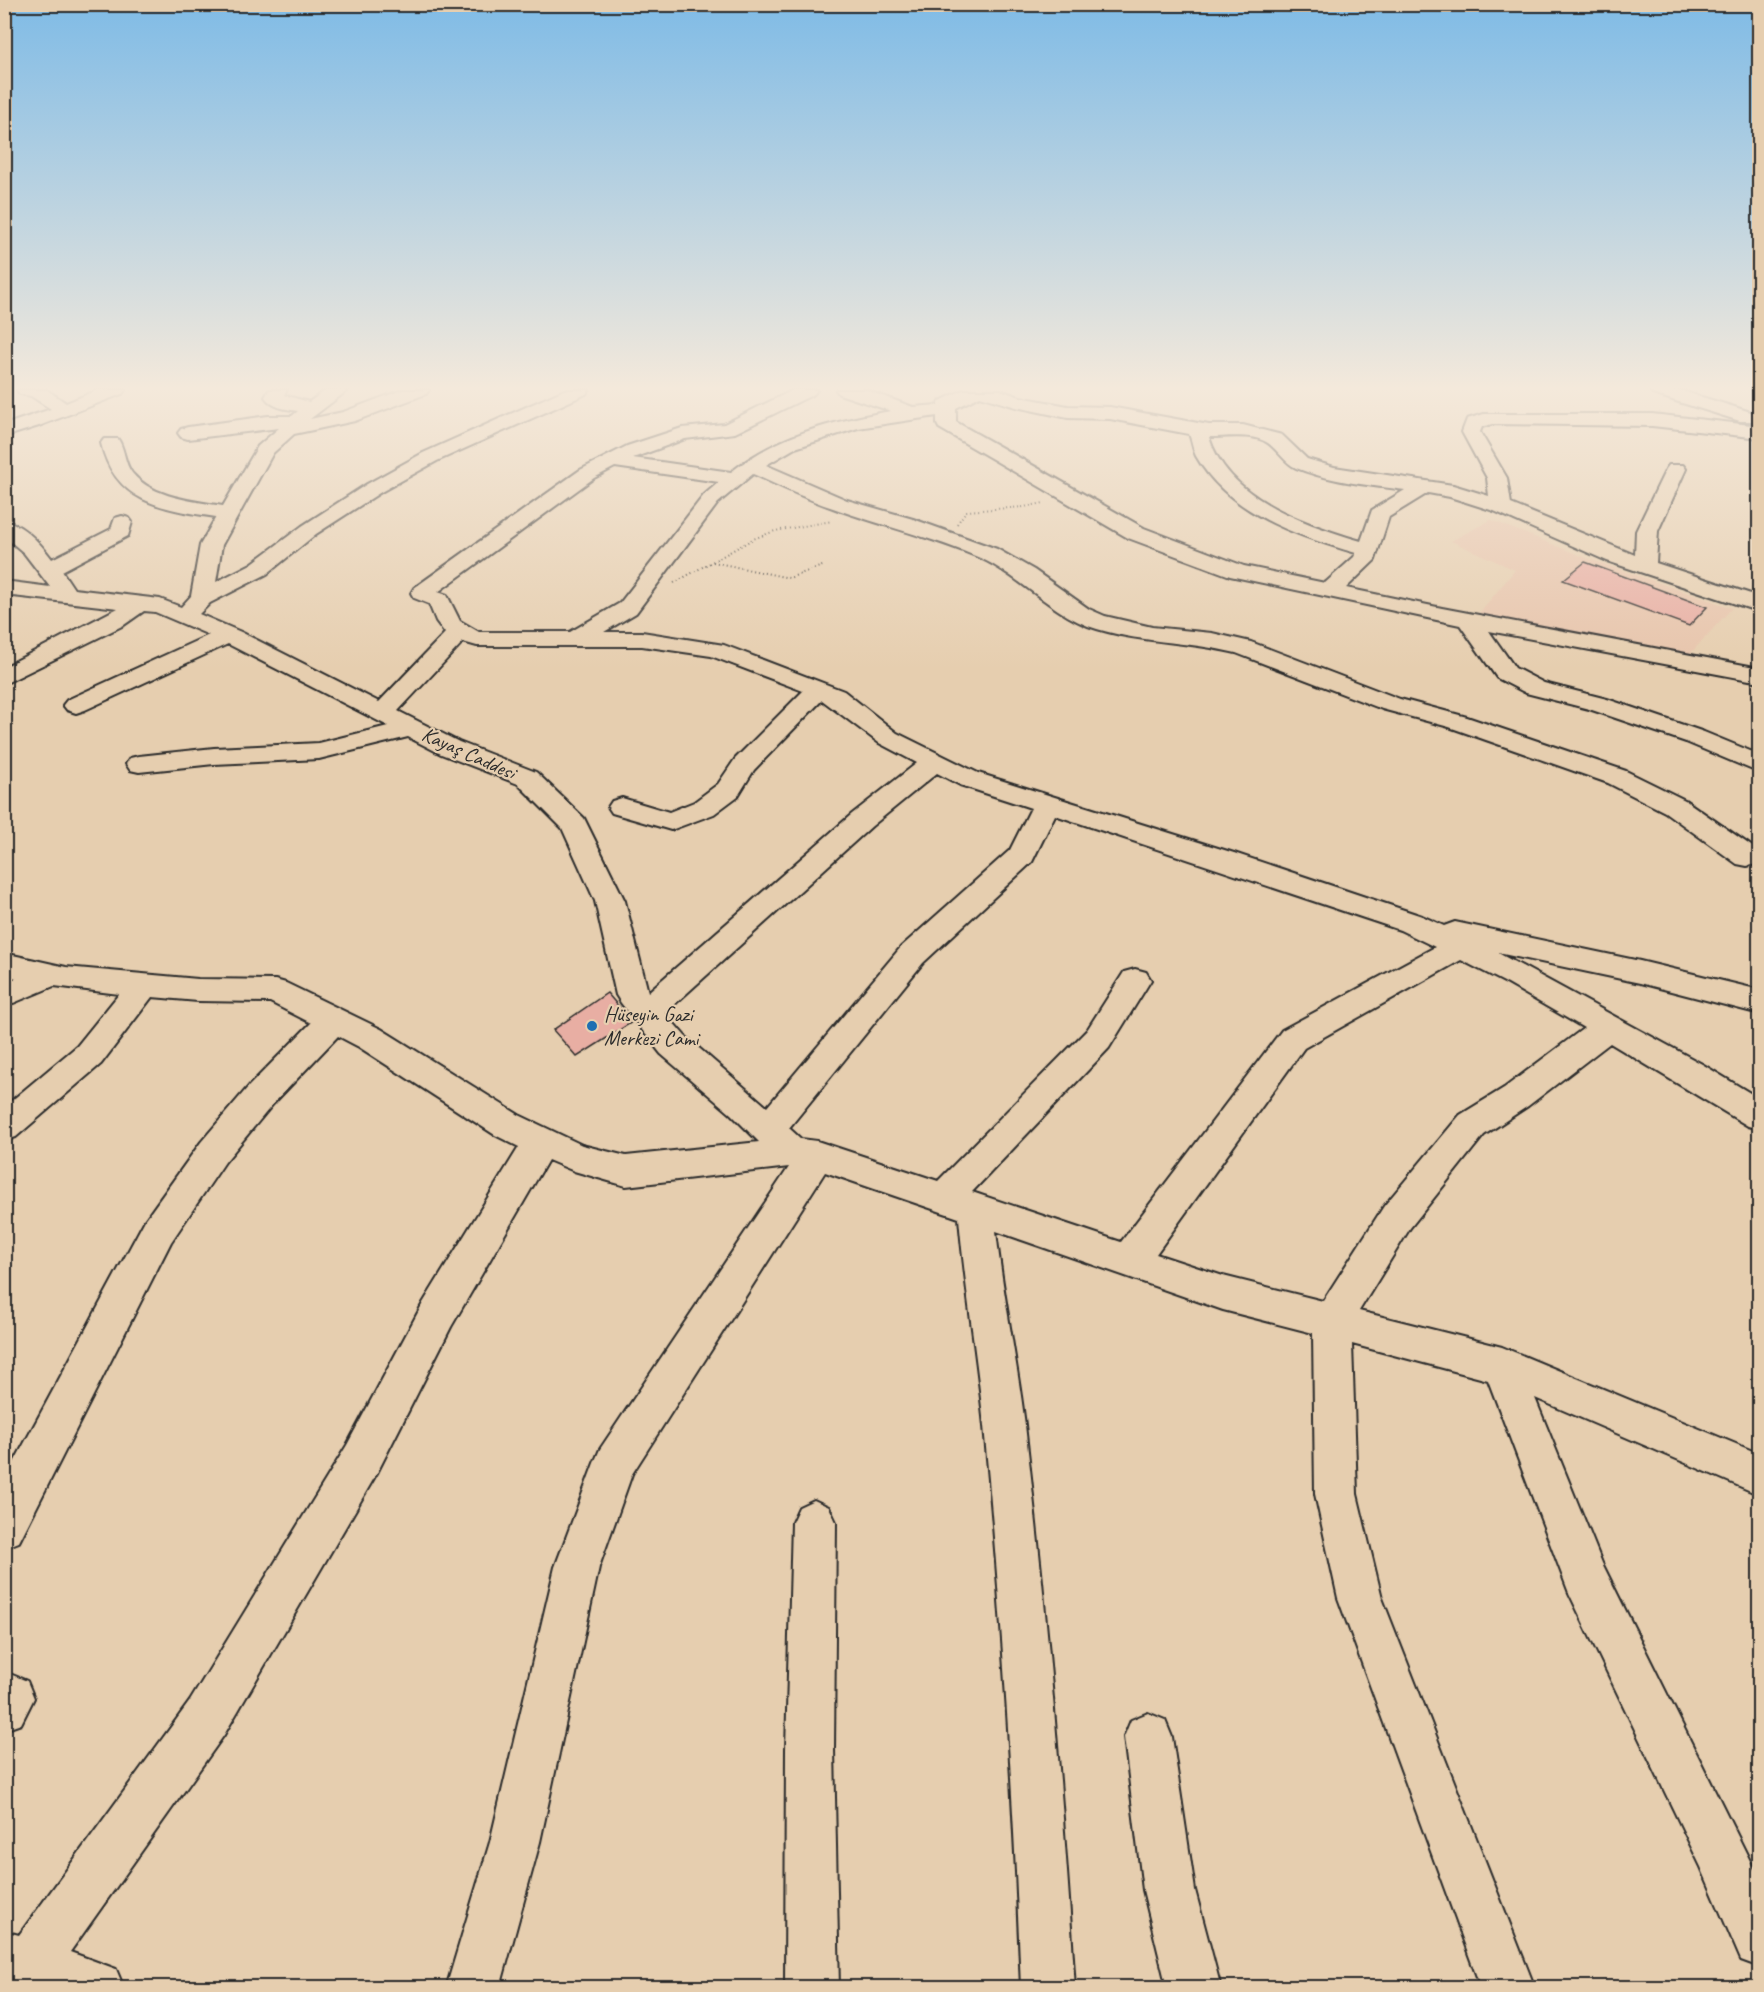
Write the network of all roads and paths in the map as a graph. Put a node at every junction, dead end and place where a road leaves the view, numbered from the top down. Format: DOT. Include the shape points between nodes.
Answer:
graph roads {
  1 [pos="130,483"];
  2 [pos="246,483"];
  3 [pos="386,483"];
  4 [pos="573,483"];
  5 [pos="731,483"];
  6 [pos="779,483"];
  7 [pos="1048,483"];
  8 [pos="1229,483"];
  9 [pos="1397,483"];
  10 [pos="1498,483"];
  11 [pos="1669,483"];
  12 [pos="1424,487"];
  13 [pos="1069,495"];
  14 [pos="1501,507"];
  15 [pos="229,513"];
  16 [pos="869,513"];
  17 [pos="122,522"];
  18 [pos="4,526"];
  19 [pos="954,539"];
  20 [pos="1368,550"];
  21 [pos="713,562"];
  22 [pos="825,565"];
  23 [pos="1644,566"];
  24 [pos="49,569"];
  25 [pos="4,588"];
  26 [pos="1329,591"];
  27 [pos="67,595"];
  28 [pos="141,603"];
  29 [pos="1760,605"];
  30 [pos="193,607"];
  31 [pos="628,608"];
  32 [pos="1468,620"];
  33 [pos="458,633"];
  34 [pos="228,635"];
  35 [pos="575,639"];
  36 [pos="1760,675"];
  37 [pos="4,677"];
  38 [pos="819,689"];
  39 [pos="76,705"];
  40 [pos="382,714"];
  41 [pos="412,728"];
  42 [pos="935,762"];
  43 [pos="139,764"];
  44 [pos="1760,765"];
  45 [pos="1047,803"];
  46 [pos="622,807"];
  47 [pos="1747,856"];
  48 [pos="1410,923"];
  49 [pos="1460,947"];
  50 [pos="20,963"];
  51 [pos="1135,980"];
  52 [pos="144,985"];
  53 [pos="4,996"];
  54 [pos="1760,1003"];
  55 [pos="646,1012"];
  56 [pos="334,1020"];
  57 [pos="1608,1027"];
  58 [pos="1756,1115"];
  59 [pos="4,1127"];
  60 [pos="541,1141"];
  61 [pos="792,1146"];
  62 [pos="960,1204"];
  63 [pos="1129,1261"];
  64 [pos="1332,1321"];
  65 [pos="1502,1365"];
  66 [pos="1760,1475"];
  67 [pos="814,1522"];
  68 [pos="4,1527"];
  69 [pos="1148,1737"];
  70 [pos="1760,1941"];
  71 [pos="15,1970"];
  72 [pos="97,1988"];
  73 [pos="473,1988"];
  74 [pos="812,1988"];
  75 [pos="1048,1988"];
  76 [pos="1194,1988"];
  77 [pos="1508,1988"];
  1 -- 15 [label="street" via="146,494 170,502"];
  2 -- 15 [label="street"];
  3 -- 30 [label="street" via="309,530 259,569"];
  4 -- 33 [label="street" via="422,593 438,600"];
  5 -- 31 [label="street" via="711,499"];
  6 -- 16 [label="street"];
  7 -- 13 [label="street"];
  8 -- 20 [label="street" via="1251,503 1287,521"];
  9 -- 12 [label="street"];
  10 -- 14 [label="street"];
  11 -- 23 [label="street" via="1647,531"];
  12 -- 14 [label="street" via="1454,491"];
  12 -- 20 [label="street" via="1379,514"];
  13 -- 19 [label="path" via="1028,508 966,511 957,524"];
  13 -- 26 [label="street" via="1136,533 1238,571"];
  14 -- 23 [label="street"];
  15 -- 30 [label="street" via="211,545"];
  16 -- 19 [label="street"];
  16 -- 21 [label="path" via="775,531"];
  17 -- 24 [label="street" via="121,532"];
  18 -- 24 [label="street" via="17,534"];
  19 -- 47 [label="street" via="1006,562 1097,621 1152,634 1243,647 1391,704 1458,722 1617,777 1675,806"];
  20 -- 26 [label="street" via="1364,560"];
  21 -- 22 [label="path" via="789,578"];
  21 -- 31 [label="path"];
  23 -- 29 [label="street"];
  24 -- 27 [label="street"];
  25 -- 27 [label="street, Kayaş Caddesi"];
  26 -- 32 [label="street"];
  27 -- 28 [label="street, Kayaş Caddesi"];
  28 -- 30 [label="street, Kayaş Caddesi"];
  28 -- 37 [label="street" via="116,620"];
  30 -- 34 [label="street, Kayaş Caddesi"];
  31 -- 35 [label="street"];
  32 -- 36 [label="street"];
  32 -- 44 [label="street" via="1506,673 1526,683 1695,737"];
  33 -- 35 [label="street" via="477,639"];
  33 -- 40 [label="street"];
  34 -- 39 [label="street"];
  34 -- 40 [label="street, Kayaş Caddesi"];
  35 -- 38 [label="street" via="642,639 716,650"];
  38 -- 42 [label="street" via="835,696 888,738"];
  38 -- 46 [label="street" via="744,765 728,790 704,808 671,821"];
  40 -- 41 [label="street, Kayaş Caddesi"];
  41 -- 43 [label="street" via="319,751"];
  41 -- 55 [label="street, Kayaş Caddesi" via="527,778 574,824 610,902 632,996"];
  42 -- 45 [label="street" via="969,780"];
  42 -- 55 [label="street" via="862,820"];
  45 -- 48 [label="street"];
  45 -- 61 [label="street" via="1022,855 912,955"];
  48 -- 49 [label="street"];
  48 -- 54 [label="street" via="1640,972"];
  49 -- 57 [label="street"];
  49 -- 63 [label="street" via="1293,1039"];
  50 -- 52 [label="street"];
  50 -- 53 [label="street"];
  51 -- 62 [label="street" via="1098,1039"];
  52 -- 56 [label="street" via="275,991"];
  52 -- 59 [label="street" via="89,1054"];
  55 -- 61 [label="street, Kayaş Caddesi" via="673,1045"];
  56 -- 60 [label="street" via="370,1038 507,1125"];
  56 -- 68 [label="street" via="261,1095 213,1152 158,1231"];
  57 -- 58 [label="street"];
  57 -- 64 [label="street" via="1472,1125 1397,1217"];
  60 -- 61 [label="street" via="574,1157 626,1172"];
  60 -- 71 [label="street" via="437,1315 362,1459 207,1718"];
  61 -- 62 [label="street"];
  61 -- 73 [label="street" via="615,1463 577,1567 515,1842"];
  62 -- 63 [label="street"];
  62 -- 75 [label="street" via="981,1272 1004,1422 1027,1654"];
  63 -- 64 [label="street" via="1222,1293"];
  64 -- 65 [label="street"];
  64 -- 77 [label="street" via="1336,1494 1360,1598"];
  65 -- 66 [label="street"];
  65 -- 70 [label="street" via="1585,1577"];
  67 -- 74 [label="street" via="810,1749"];
  69 -- 76 [label="street" via="1169,1890"];
  71 -- 72 [label="street"];
}
